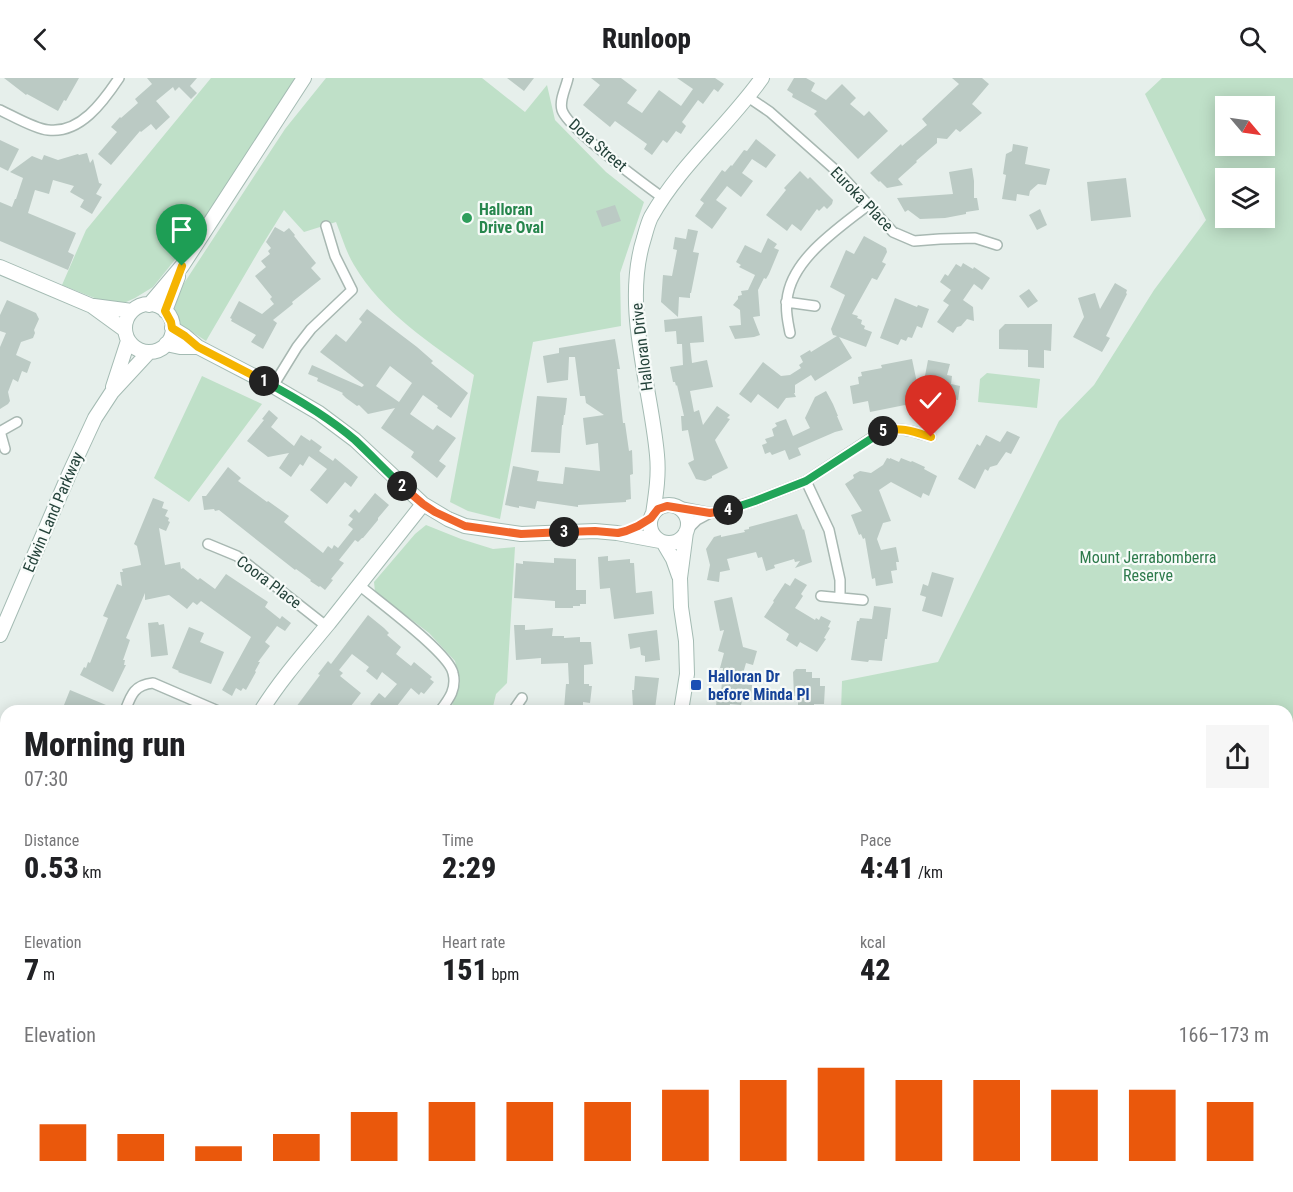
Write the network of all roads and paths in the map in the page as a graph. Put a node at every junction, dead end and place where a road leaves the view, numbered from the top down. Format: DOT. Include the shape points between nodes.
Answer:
graph roads {
  1 [pos="119,78"];
  2 [pos="304,78"];
  3 [pos="568,78"];
  4 [pos="762,78"];
  5 [pos="748,97"];
  6 [pos="0,110"];
  7 [pos="663,198"];
  8 [pos="868,205"];
  9 [pos="326,226"];
  10 [pos="997,245"];
  11 [pos="182,266"];
  12 [pos="0,267"];
  13 [pos="786,302"];
  14 [pos="148,305"];
  15 [pos="92,306"];
  16 [pos="815,306"];
  17 [pos="132,311"];
  18 [pos="165,311"];
  19 [pos="172,328"];
  20 [pos="790,333"];
  21 [pos="127,335"];
  22 [pos="166,344"];
  23 [pos="198,347"];
  24 [pos="149,352"];
  25 [pos="273,386"];
  26 [pos="112,392"];
  27 [pos="16,423"];
  28 [pos="0,431"];
  29 [pos="931,437"];
  30 [pos="5,449"];
  31 [pos="658,477"];
  32 [pos="806,481"];
  33 [pos="423,504"];
  34 [pos="674,506"];
  35 [pos="710,513"];
  36 [pos="652,516"];
  37 [pos="686,531"];
  38 [pos="618,533"];
  39 [pos="661,542"];
  40 [pos="208,544"];
  41 [pos="680,578"];
  42 [pos="359,585"];
  43 [pos="821,596"];
  44 [pos="840,597"];
  45 [pos="863,600"];
  46 [pos="326,626"];
  47 [pos="0,635"];
  48 [pos="522,698"];
  49 [pos="128,705"];
  50 [pos="204,705"];
  51 [pos="265,705"];
  52 [pos="444,705"];
  53 [pos="517,705"];
  54 [pos="682,705"];
  1 -- 6 [label="street" via="77,126 63,130 46,130"];
  2 -- 11 [label="street"];
  3 -- 7 [label="street, Dora Street" via="561,102 567,118 609,157"];
  4 -- 5 [label="street, Halloran Drive"];
  5 -- 7 [label="street, Halloran Drive"];
  5 -- 8 [label="street, Euroka Place" via="841,175"];
  7 -- 31 [label="street, Halloran Drive" via="650,219 636,274 637,327"];
  8 -- 10 [label="street, Euroka Place" via="893,232 914,242 975,238"];
  8 -- 13 [label="street" via="813,250 794,278"];
  9 -- 25 [label="street" via="352,290 311,329"];
  11 -- 14 [label="street"];
  11 -- 18 [label="street"];
  12 -- 15 [label="street"];
  13 -- 16 [label="street"];
  13 -- 20 [label="street"];
  14 -- 17 [label="street"];
  14 -- 18 [label="street"];
  15 -- 17 [label="street"];
  15 -- 21 [label="street"];
  17 -- 21 [label="street"];
  18 -- 19 [label="street"];
  19 -- 22 [label="street"];
  19 -- 23 [label="street"];
  21 -- 24 [label="street" via="137,349"];
  21 -- 26 [label="street, Edwin Land Parkway"];
  22 -- 23 [label="street"];
  22 -- 24 [label="street"];
  23 -- 25 [label="street"];
  24 -- 26 [label="street, Edwin Land Parkway"];
  25 -- 33 [label="street" via="335,425"];
  26 -- 47 [label="street, Edwin Land Parkway" via="78,454"];
  27 -- 28 [label="street"];
  28 -- 30 [label="street"];
  29 -- 32 [label="street" via="902,429 883,431"];
  31 -- 34 [label="street, Halloran Drive"];
  31 -- 36 [label="street, Halloran Drive"];
  32 -- 35 [label="street"];
  32 -- 44 [label="street" via="829,530"];
  33 -- 38 [label="street" via="465,526 521,534"];
  33 -- 42 [label="street"];
  34 -- 35 [label="street"];
  34 -- 36 [label="street" via="663,506"];
  34 -- 37 [label="street" via="686,518"];
  35 -- 37 [label="street"];
  36 -- 38 [label="street" via="635,528"];
  36 -- 39 [label="street" via="651,531"];
  37 -- 39 [label="street" via="676,542"];
  37 -- 41 [label="street"];
  38 -- 39 [label="street"];
  39 -- 41 [label="street"];
  40 -- 46 [label="street, Coora Place" via="237,556"];
  41 -- 54 [label="street" via="687,674"];
  42 -- 46 [label="street"];
  42 -- 52 [label="street" via="449,663 454,684"];
  43 -- 44 [label="street"];
  44 -- 45 [label="street"];
  46 -- 51 [label="street"];
  48 -- 53 [label="street"];
  49 -- 50 [label="street" via="134,691 153,683"];
}
